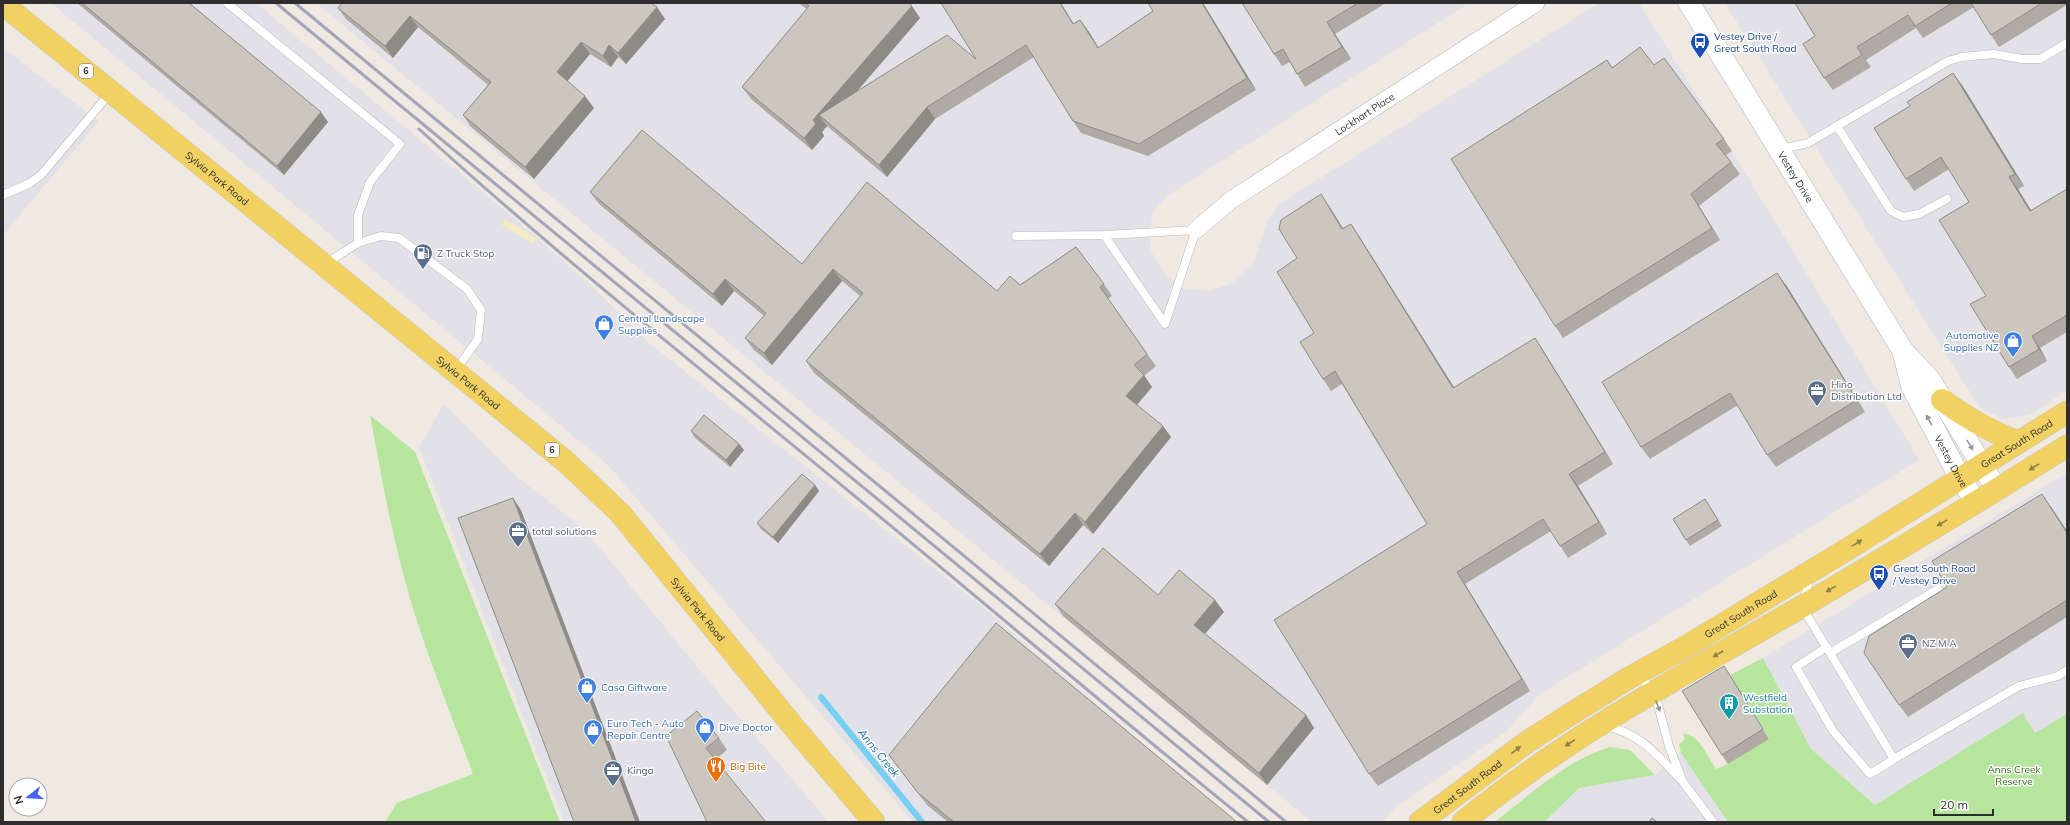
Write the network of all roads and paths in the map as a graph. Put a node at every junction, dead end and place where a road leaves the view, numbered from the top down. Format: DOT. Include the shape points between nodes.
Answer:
graph roads {
  1 [pos="227,3"];
  2 [pos="1536,3"];
  3 [pos="1689,3"];
  4 [pos="3,4"];
  5 [pos="2067,43"];
  6 [pos="111,92"];
  7 [pos="1837,126"];
  8 [pos="1778,150"];
  9 [pos="3,195"];
  10 [pos="1947,199"];
  11 [pos="1196,230"];
  12 [pos="1104,235"];
  13 [pos="1016,236"];
  14 [pos="358,243"];
  15 [pos="324,264"];
  16 [pos="1903,351"];
  17 [pos="455,371"];
  18 [pos="1942,400"];
  19 [pos="2067,412"];
  20 [pos="2019,442"];
  21 [pos="2067,446"];
  22 [pos="1982,464"];
  23 [pos="1960,478"];
  24 [pos="1997,490"];
  25 [pos="1976,502"];
  26 [pos="1812,571"];
  27 [pos="1938,589"];
  28 [pos="1802,607"];
  29 [pos="1828,650"];
  30 [pos="2067,670"];
  31 [pos="1640,671"];
  32 [pos="1651,693"];
  33 [pos="1598,725"];
  34 [pos="1894,760"];
  35 [pos="1683,782"];
  36 [pos="874,822"];
  37 [pos="1420,822"];
  38 [pos="1463,822"];
  39 [pos="1713,822"];
  1 -- 14 [label="lane" via="400,144 370,182 358,215"];
  2 -- 11 [label="street, Lockhart Place" via="1231,200"];
  3 -- 8 [label="street, Vestey Drive"];
  4 -- 6 [label="main road, Sylvia Park Road / 6"];
  5 -- 7 [label="lane" via="2040,59 1994,54 1948,61"];
  6 -- 9 [label="lane" via="41,175 30,184"];
  6 -- 15 [label="main road, Sylvia Park Road / 6"];
  7 -- 8 [label="lane" via="1808,143"];
  7 -- 10 [label="lane" via="1891,211 1903,217 1919,214"];
  8 -- 16 [label="street, Vestey Drive"];
  11 -- 12 [label="lane"];
  11 -- 12 [label="lane" via="1165,324"];
  12 -- 13 [label="lane"];
  14 -- 15 [label="lane"];
  14 -- 17 [label="lane" via="381,236 399,238 467,289 481,310 478,340"];
  15 -- 17 [label="main road, Sylvia Park Road / 6"];
  16 -- 18 [label="street, Vestey Drive" via="1930,380"];
  23 -- 16 [label="street, Vestey Drive, one-way" via="1912,387"];
  17 -- 36 [label="main road, Sylvia Park Road / 6" via="565,461 620,513"];
  18 -- 20 [label="main road" via="1968,419"];
  18 -- 22 [label="street, Vestey Drive, one-way"];
  19 -- 20 [label="main road, Great South Road"];
  20 -- 22 [label="main road, Great South Road"];
  21 -- 24 [label="main road, one-way"];
  22 -- 23 [label="main road, Great South Road"];
  22 -- 24 [label="street, Vestey Drive"];
  23 -- 25 [label="street, Vestey Drive"];
  26 -- 23 [label="main road, Great South Road, one-way"];
  24 -- 25 [label="main road"];
  25 -- 28 [label="main road, one-way"];
  26 -- 28 [label="lane"];
  26 -- 31 [label="main road, Great South Road" via="1687,646"];
  27 -- 29 [label="lane"];
  28 -- 29 [label="lane"];
  28 -- 32 [label="main road, one-way"];
  29 -- 34 [label="lane"];
  29 -- 34 [label="lane" via="1796,667 1833,731 1870,774"];
  30 -- 34 [label="lane" via="2058,676 2019,686"];
  31 -- 32 [label="lane"];
  37 -- 31 [label="main road, Great South Road, one-way" via="1527,742"];
  32 -- 33 [label="main road"];
  32 -- 35 [label="lane, one-way" via="1658,705 1669,746"];
  33 -- 35 [label="lane" via="1621,729 1633,735 1650,747"];
  33 -- 38 [label="main road, one-way" via="1525,774"];
  35 -- 39 [label="lane"];
}
